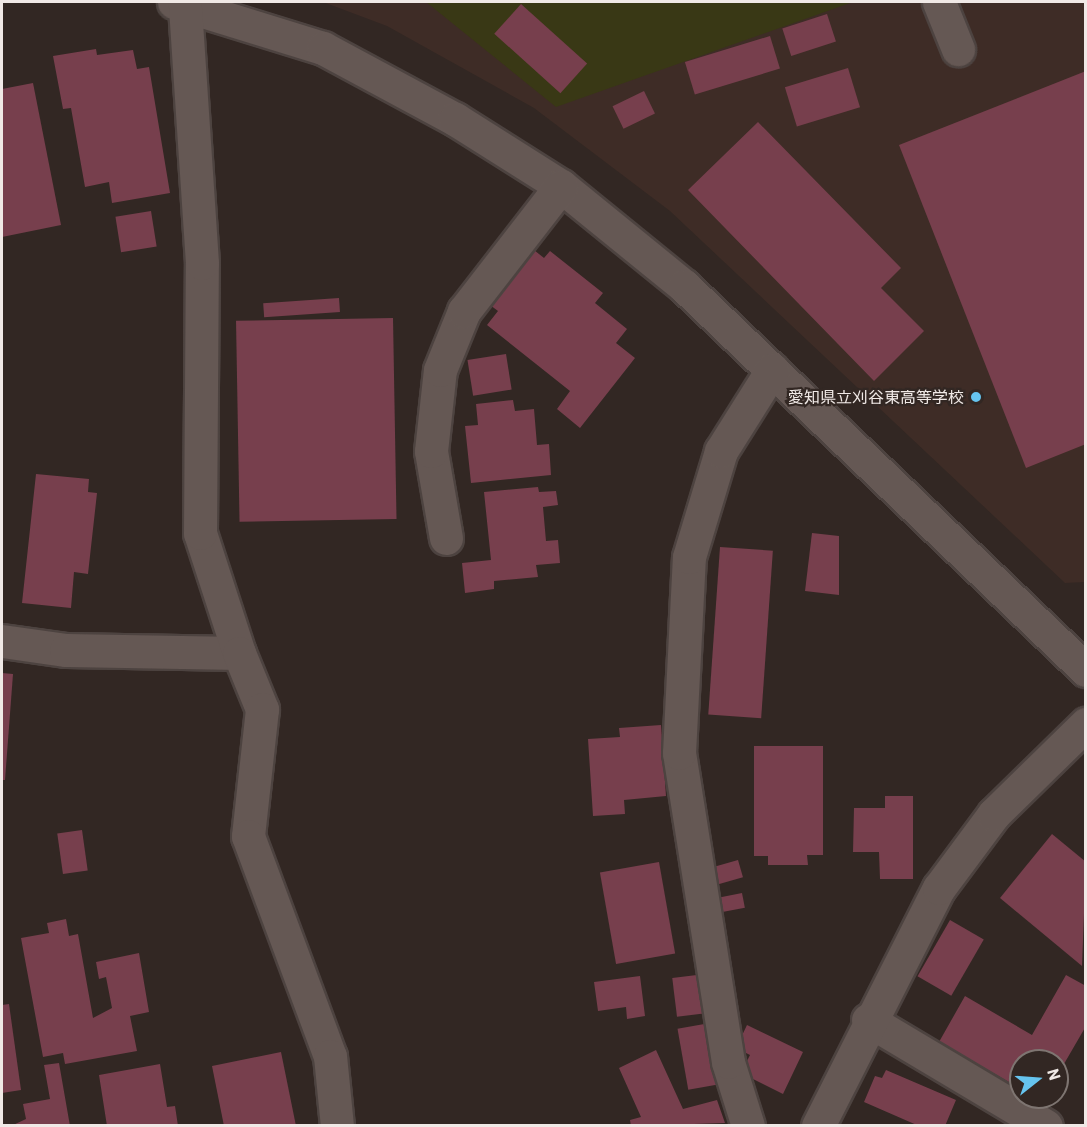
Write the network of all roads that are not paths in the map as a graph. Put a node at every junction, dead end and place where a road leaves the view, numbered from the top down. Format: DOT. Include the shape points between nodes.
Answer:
graph roads {
  1 [pos="939,2"];
  2 [pos="179,3"];
  3 [pos="958,49"];
  4 [pos="561,186"];
  5 [pos="772,369"];
  6 [pos="446,538"];
  7 [pos="2,641"];
  8 [pos="239,653"];
  9 [pos="1086,670"];
  10 [pos="1086,724"];
  11 [pos="868,1020"];
  12 [pos="337,1125"];
  13 [pos="747,1125"];
  14 [pos="818,1125"];
  15 [pos="1046,1125"];
  1 -- 3 [label="street"];
  2 -- 4 [label="street" via="323,48 455,119"];
  2 -- 8 [label="street" via="202,263 200,533"];
  4 -- 5 [label="street" via="684,286"];
  4 -- 6 [label="street" via="464,310 440,370 431,451"];
  5 -- 9 [label="street"];
  5 -- 13 [label="street" via="721,451 689,557 679,753 728,1062"];
  7 -- 8 [label="street" via="66,650"];
  8 -- 12 [label="street" via="262,709 248,836 330,1056"];
  10 -- 11 [label="street" via="994,814 939,888"];
  11 -- 14 [label="street"];
  11 -- 15 [label="street"];
}
